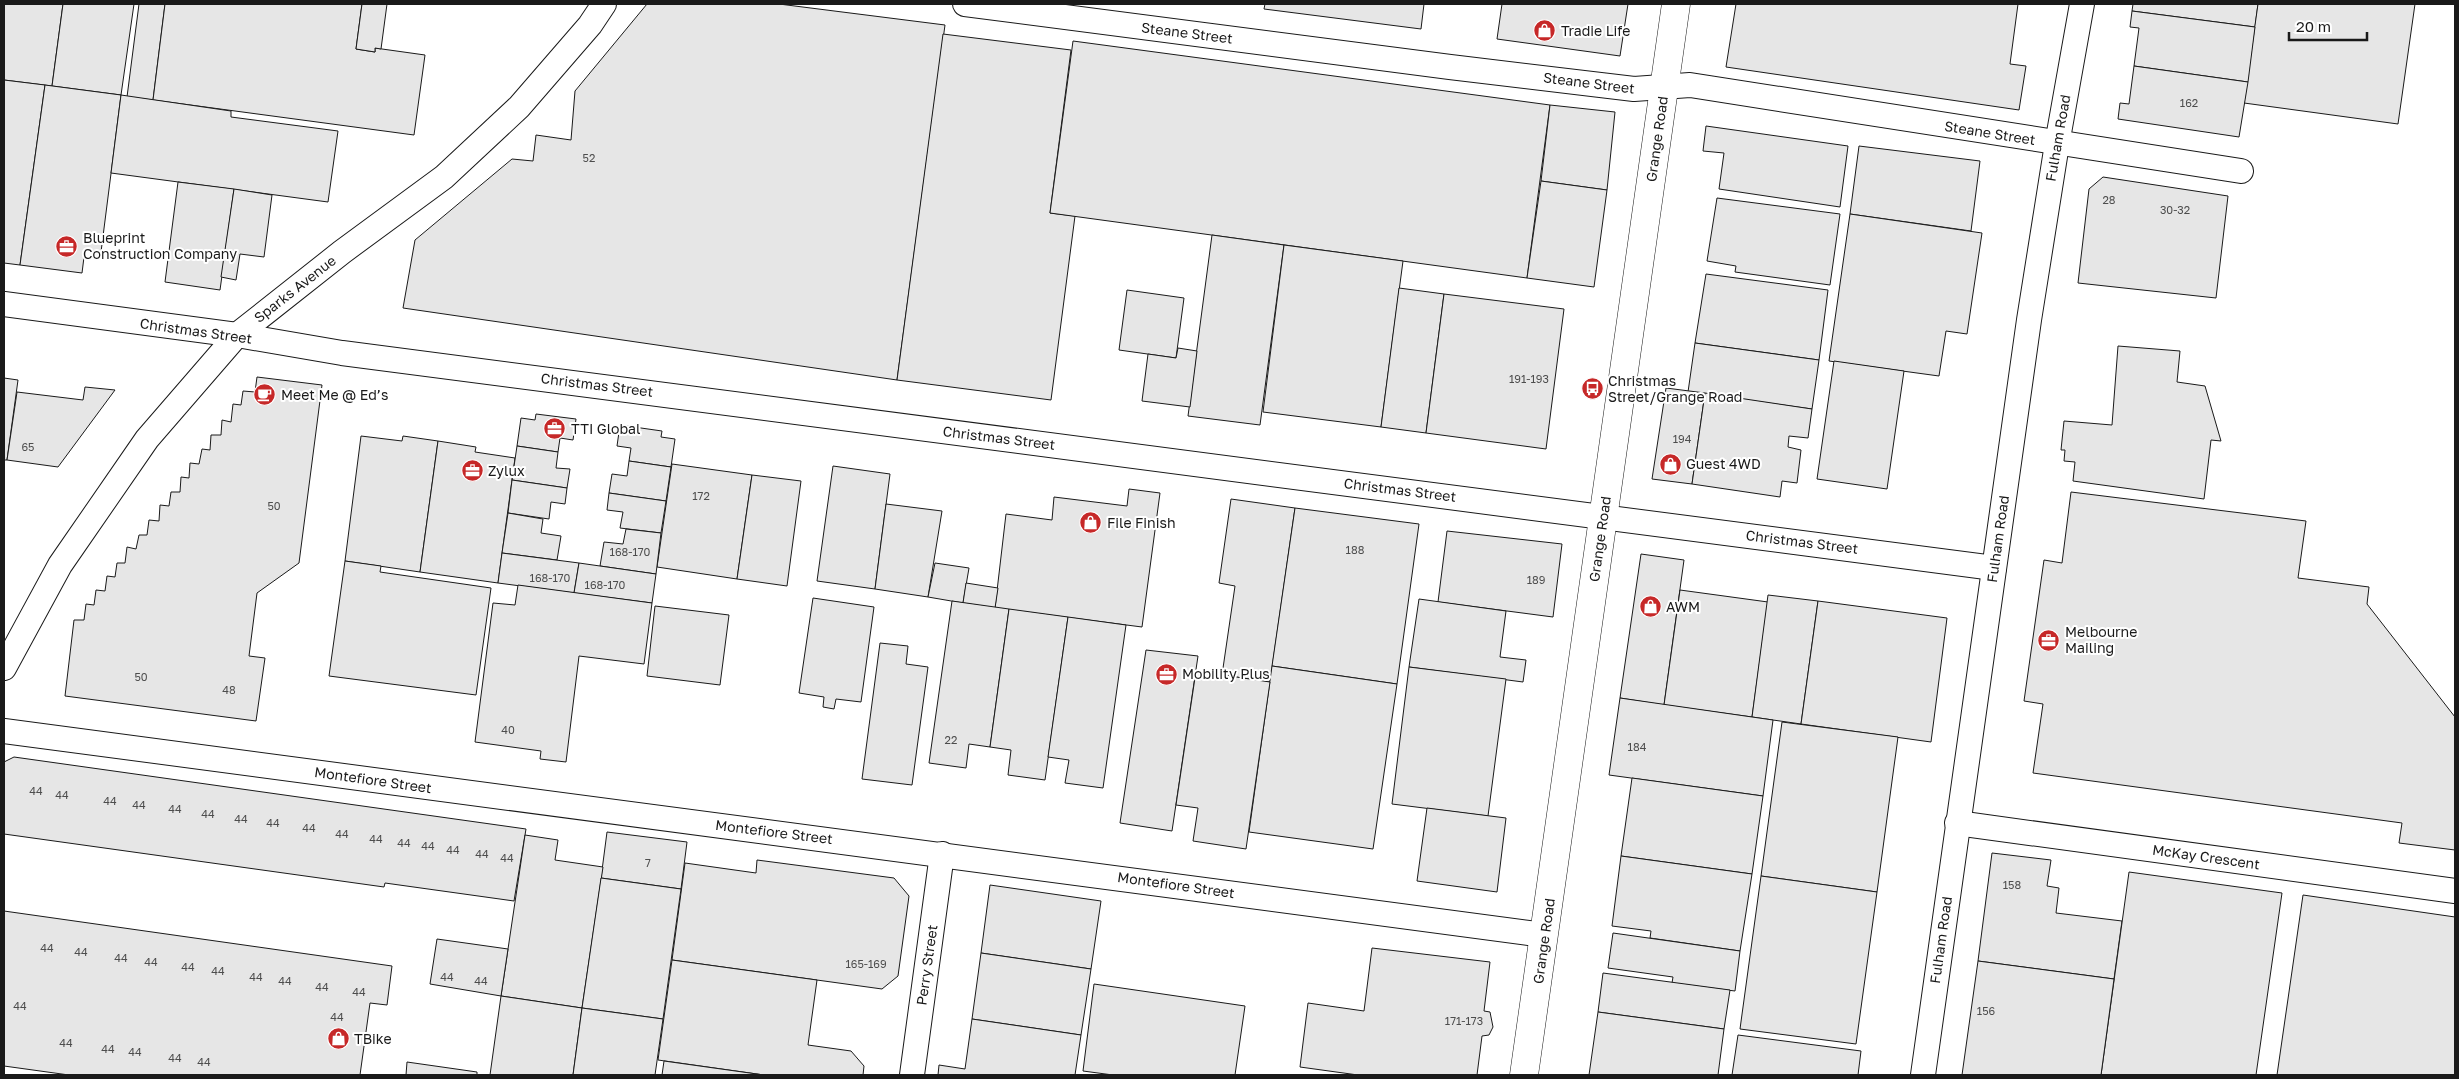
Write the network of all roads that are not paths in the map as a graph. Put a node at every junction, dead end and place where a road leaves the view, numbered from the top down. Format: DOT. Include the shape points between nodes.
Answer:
graph roads {
  1 [pos="604,4"];
  2 [pos="965,4"];
  3 [pos="1676,4"];
  4 [pos="2082,4"];
  5 [pos="1664,88"];
  6 [pos="2057,144"];
  7 [pos="2241,171"];
  8 [pos="4,304"];
  9 [pos="237,335"];
  10 [pos="1603,516"];
  11 [pos="1994,568"];
  12 [pos="4,668"];
  13 [pos="4,731"];
  14 [pos="1957,823"];
  15 [pos="942,854"];
  16 [pos="2455,891"];
  17 [pos="1544,935"];
  18 [pos="912,1075"];
  19 [pos="1524,1075"];
  20 [pos="1923,1075"];
  1 -- 9 [label="street, Sparks Avenue" via="590,25 518,107 444,177"];
  2 -- 5 [label="street, Steane Street" via="1450,67 1634,89"];
  3 -- 5 [label="main road, Grange Road"];
  4 -- 6 [label="street, Fulham Road"];
  5 -- 6 [label="street, Steane Street" via="1690,86"];
  5 -- 10 [label="main road, Grange Road"];
  6 -- 7 [label="street, Steane Street"];
  6 -- 11 [label="street, Fulham Road"];
  8 -- 9 [label="street, Christmas Street"];
  9 -- 10 [label="street, Christmas Street" via="342,353"];
  9 -- 12 [label="street, Sparks Avenue" via="147,439 60,565"];
  10 -- 11 [label="street, Christmas Street"];
  10 -- 17 [label="main road, Grange Road"];
  11 -- 14 [label="street, Fulham Road"];
  13 -- 15 [label="street, Montefiore Street"];
  14 -- 16 [label="street, McKay Crescent"];
  14 -- 20 [label="street, Fulham Road"];
  15 -- 17 [label="street, Montefiore Street"];
  15 -- 18 [label="street, Perry Street"];
  17 -- 19 [label="main road, Grange Road"];
}
